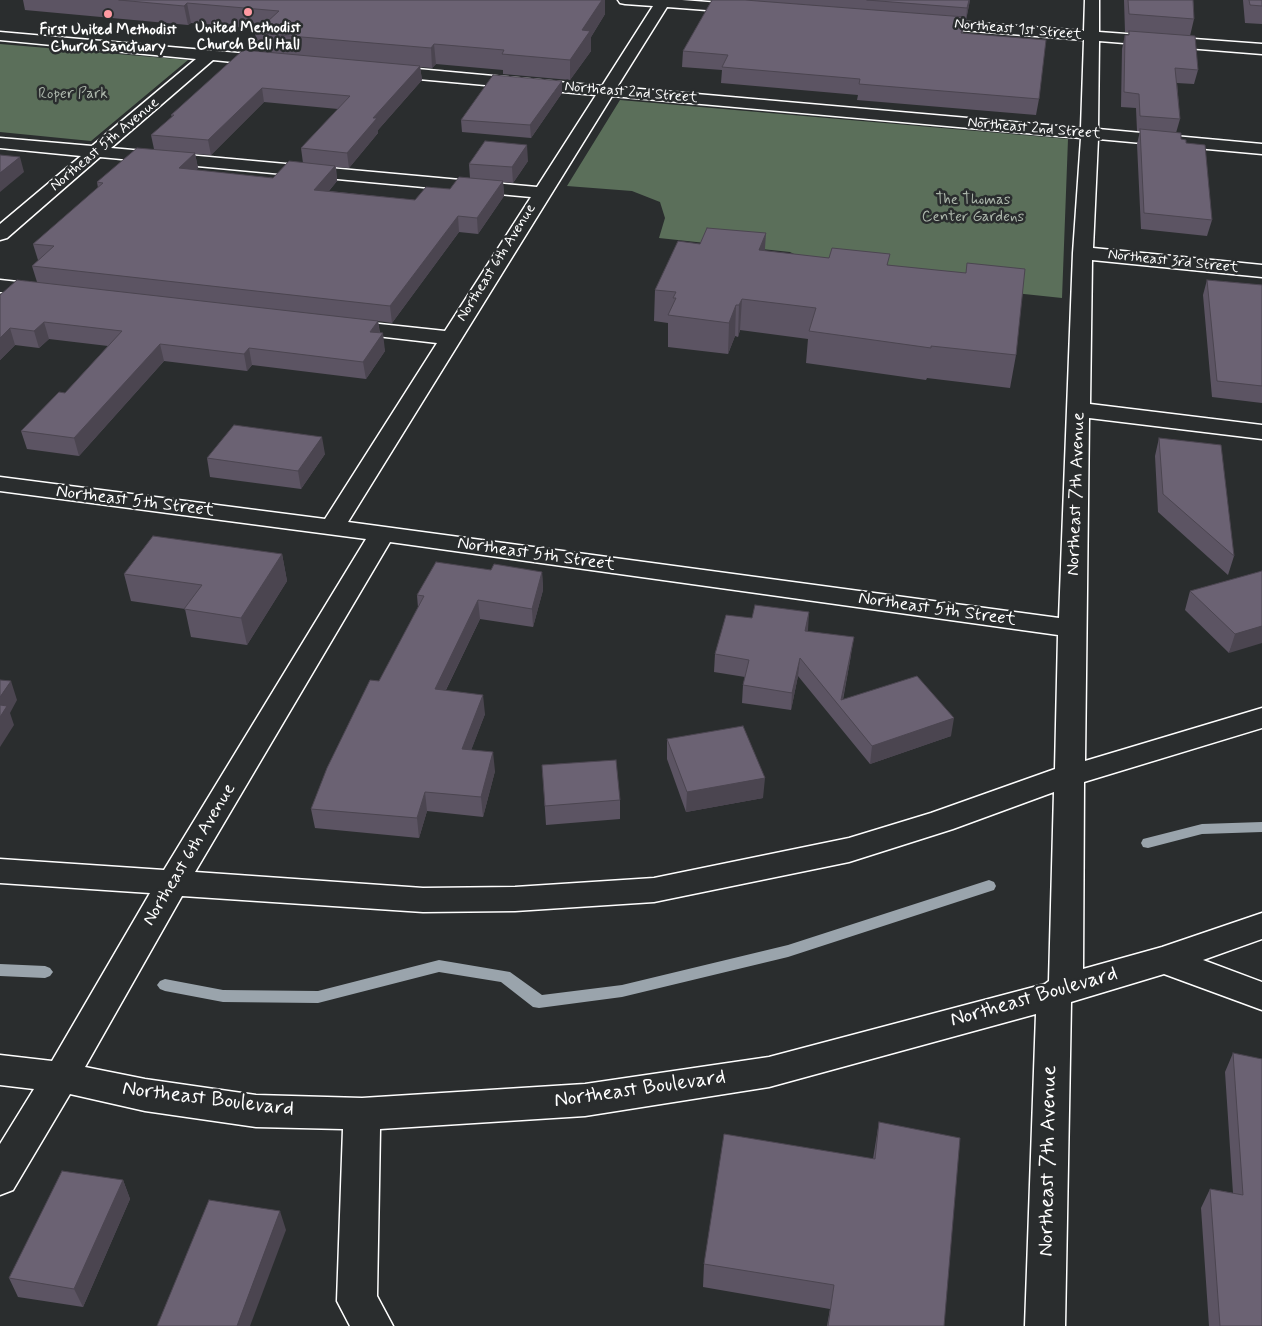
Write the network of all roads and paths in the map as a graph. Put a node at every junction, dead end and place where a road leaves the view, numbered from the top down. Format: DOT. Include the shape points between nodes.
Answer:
graph roads {
  1 [pos="625,0"];
  2 [pos="1092,0"];
  3 [pos="663,2"];
  4 [pos="763,10"];
  5 [pos="922,12"];
  6 [pos="908,21"];
  7 [pos="1091,30"];
  8 [pos="0,36"];
  9 [pos="1262,36"];
  10 [pos="1262,49"];
  11 [pos="210,56"];
  12 [pos="282,62"];
  13 [pos="371,70"];
  14 [pos="606,91"];
  15 [pos="1089,134"];
  16 [pos="0,142"];
  17 [pos="1262,149"];
  18 [pos="97,152"];
  19 [pos="541,193"];
  20 [pos="0,234"];
  21 [pos="1083,253"];
  22 [pos="1262,271"];
  23 [pos="0,286"];
  24 [pos="68,294"];
  25 [pos="322,324"];
  26 [pos="449,338"];
  27 [pos="1080,410"];
  28 [pos="1262,432"];
  29 [pos="0,484"];
  30 [pos="332,527"];
  31 [pos="382,534"];
  32 [pos="1072,628"];
  33 [pos="1262,718"];
  34 [pos="1068,776"];
  35 [pos="0,871"];
  36 [pos="172,884"];
  37 [pos="1262,926"];
  38 [pos="1165,960"];
  39 [pos="1060,991"];
  40 [pos="1262,996"];
  41 [pos="0,1070"];
  42 [pos="61,1077"];
  43 [pos="362,1114"];
  44 [pos="0,1178"];
  45 [pos="373,1326"];
  46 [pos="1045,1326"];
  1 -- 3 [label="street"];
  2 -- 7 [label="street, Northeast 7th Avenue"];
  3 -- 4 [label="street"];
  3 -- 14 [label="street, Northeast 6th Avenue"];
  5 -- 7 [label="street, Northeast 1st Street"];
  6 -- 7 [label="street, Northeast 1st Street"];
  7 -- 9 [label="street, Northeast 1st Street"];
  7 -- 10 [label="street, Northeast 1st Street"];
  7 -- 15 [label="street, Northeast 7th Avenue"];
  8 -- 11 [label="street"];
  11 -- 12 [label="street"];
  11 -- 18 [label="street, Northeast 5th Avenue"];
  13 -- 14 [label="street, Northeast 2nd Street"];
  14 -- 15 [label="street, Northeast 2nd Street"];
  14 -- 19 [label="street, Northeast 6th Avenue"];
  15 -- 17 [label="street, Northeast 2nd Street"];
  15 -- 21 [label="street, Northeast 7th Avenue"];
  16 -- 18 [label="street"];
  18 -- 19 [label="street"];
  18 -- 20 [label="street, Northeast 5th Avenue"];
  19 -- 26 [label="street, Northeast 6th Avenue"];
  21 -- 22 [label="street, Northeast 3rd Street"];
  21 -- 27 [label="street, Northeast 7th Avenue"];
  23 -- 24 [label="street"];
  25 -- 26 [label="street"];
  26 -- 30 [label="street, Northeast 6th Avenue"];
  27 -- 28 [label="street"];
  27 -- 32 [label="street, Northeast 7th Avenue"];
  29 -- 30 [label="street, Northeast 5th Street"];
  30 -- 31 [label="street, Northeast 5th Street"];
  31 -- 32 [label="street, Northeast 5th Street"];
  31 -- 36 [label="street, Northeast 6th Avenue"];
  32 -- 34 [label="street, Northeast 7th Avenue"];
  33 -- 34 [label="street"];
  34 -- 36 [label="street" via="849,850 654,890 515,899 423,900"];
  34 -- 39 [label="street, Northeast 7th Avenue"];
  35 -- 36 [label="street"];
  36 -- 42 [label="street, Northeast 6th Avenue"];
  37 -- 38 [label="street, Northeast Boulevard"];
  38 -- 39 [label="street, Northeast Boulevard"];
  38 -- 40 [label="street"];
  39 -- 43 [label="street, Northeast Boulevard" via="769,1072 585,1100"];
  39 -- 46 [label="street, Northeast 7th Avenue"];
  41 -- 42 [label="street, Northeast Boulevard"];
  42 -- 43 [label="street, Northeast Boulevard" via="145,1095 256,1111"];
  42 -- 44 [label="street, Northeast 6th Avenue"];
  43 -- 45 [label="street" via="357,1302"];
}
